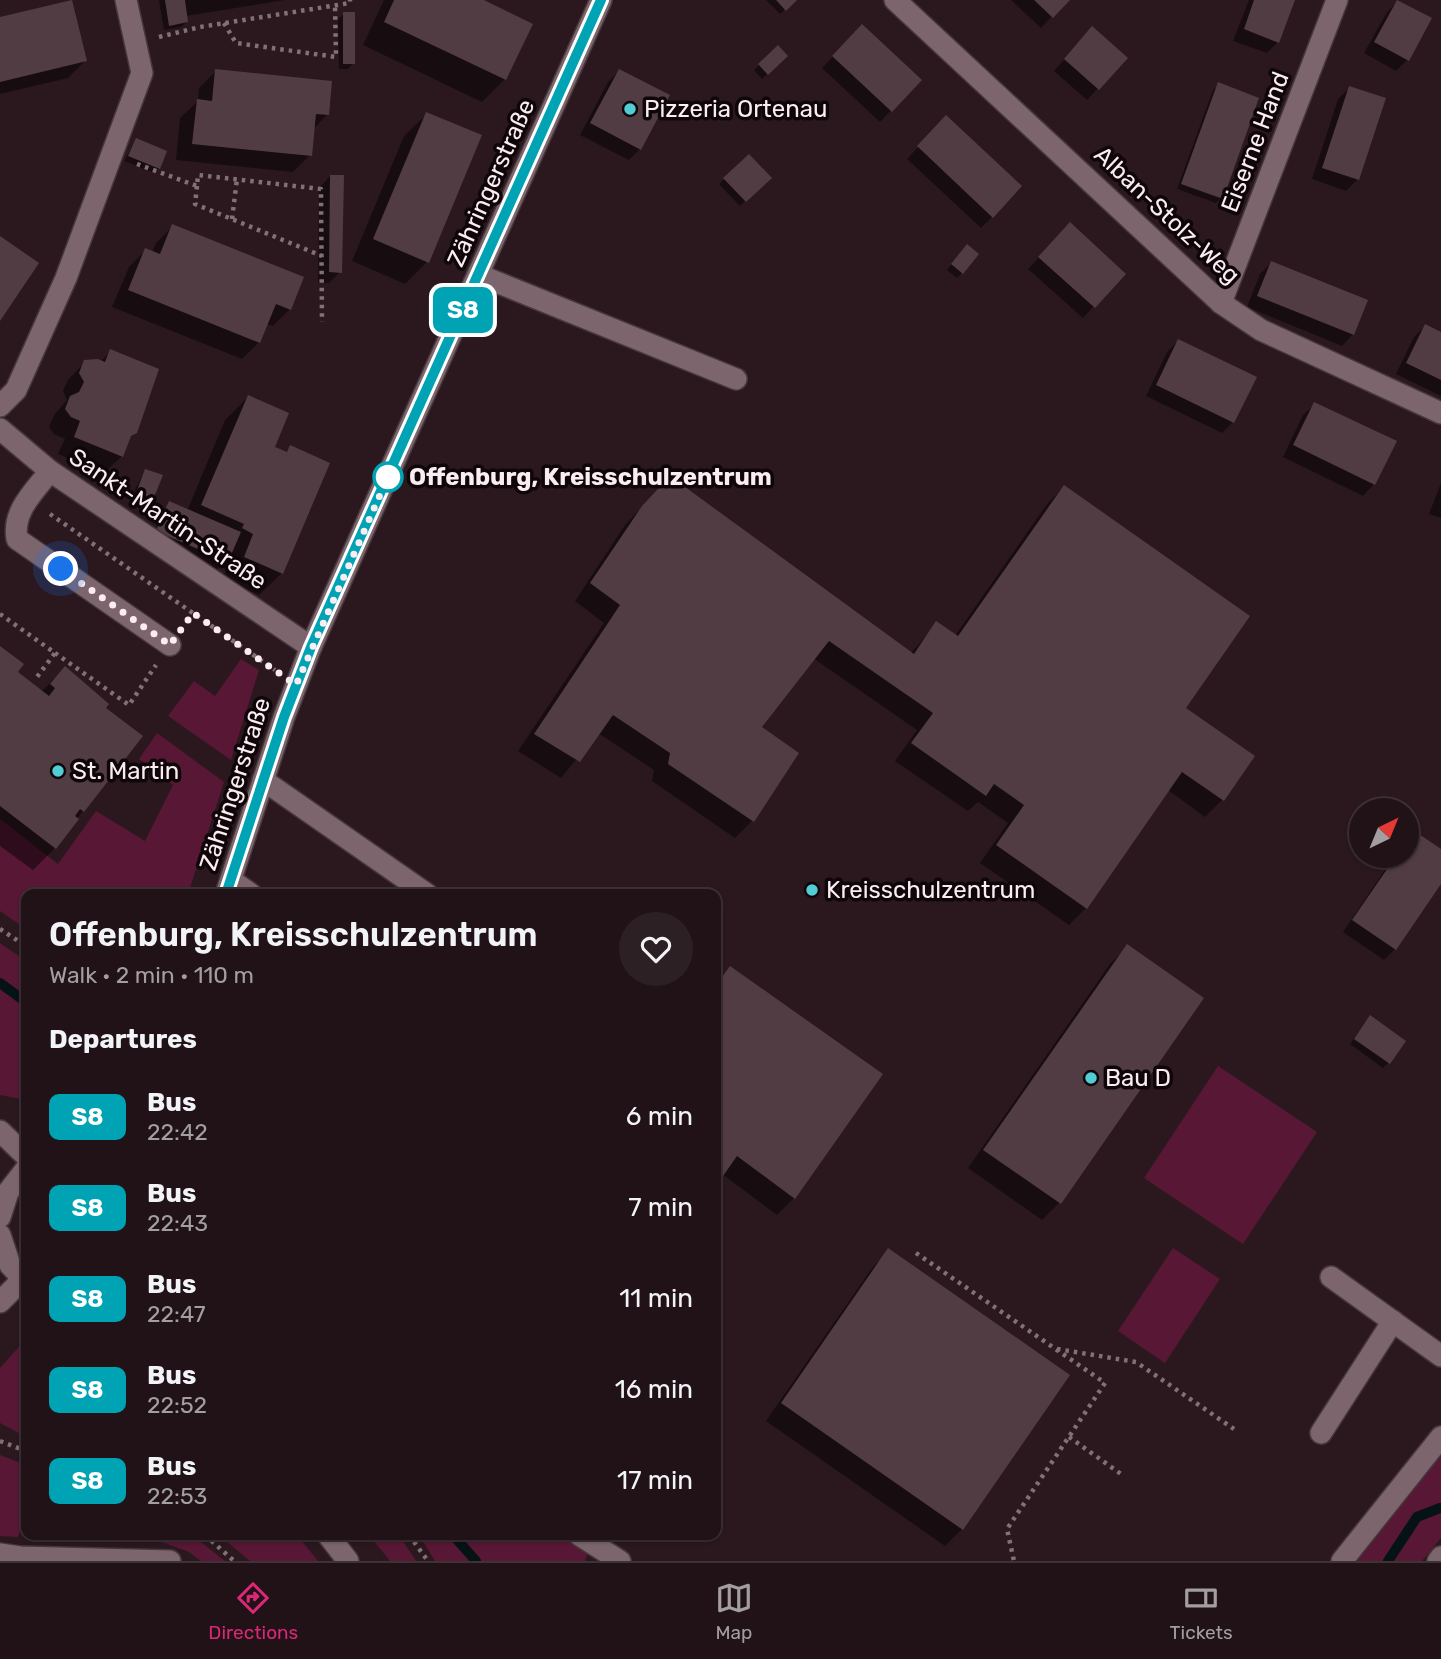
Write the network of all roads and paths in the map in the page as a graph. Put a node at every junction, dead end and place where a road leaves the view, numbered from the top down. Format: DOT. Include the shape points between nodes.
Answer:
graph roads {
  1 [pos="126,0"];
  2 [pos="350,0"];
  3 [pos="601,0"];
  4 [pos="895,0"];
  5 [pos="1337,0"];
  6 [pos="335,5"];
  7 [pos="224,23"];
  8 [pos="135,44"];
  9 [pos="113,155"];
  10 [pos="237,179"];
  11 [pos="197,186"];
  12 [pos="232,219"];
  13 [pos="322,256"];
  14 [pos="479,275"];
  15 [pos="1221,303"];
  16 [pos="322,322"];
  17 [pos="736,379"];
  18 [pos="0,406"];
  19 [pos="1441,413"];
  20 [pos="0,429"];
  21 [pos="50,471"];
  22 [pos="29,499"];
  23 [pos="193,613"];
  24 [pos="0,614"];
  25 [pos="170,645"];
  26 [pos="311,647"];
  27 [pos="55,653"];
  28 [pos="37,677"];
  29 [pos="296,685"];
  30 [pos="263,780"];
  31 [pos="229,887"];
  32 [pos="420,889"];
  33 [pos="0,929"];
  34 [pos="21,943"];
  35 [pos="0,1132"];
  36 [pos="21,1151"];
  37 [pos="21,1173"];
  38 [pos="4,1188"];
  39 [pos="0,1217"];
  40 [pos="0,1235"];
  41 [pos="916,1253"];
  42 [pos="21,1278"];
  43 [pos="1331,1278"];
  44 [pos="21,1284"];
  45 [pos="0,1302"];
  46 [pos="1394,1321"];
  47 [pos="1055,1349"];
  48 [pos="1441,1356"];
  49 [pos="1234,1429"];
  50 [pos="1321,1433"];
  51 [pos="1069,1437"];
  52 [pos="1441,1437"];
  53 [pos="0,1441"];
  54 [pos="21,1449"];
  55 [pos="1121,1474"];
  56 [pos="211,1540"];
  57 [pos="332,1540"];
  58 [pos="413,1540"];
  59 [pos="587,1540"];
  60 [pos="13,1557"];
  61 [pos="1441,1557"];
  62 [pos="134,1560"];
  63 [pos="170,1561"];
  64 [pos="234,1561"];
  65 [pos="348,1561"];
  66 [pos="428,1561"];
  67 [pos="620,1561"];
  68 [pos="1014,1561"];
  69 [pos="1342,1561"];
  70 [pos="1438,1561"];
  1 -- 8 [label="street"];
  2 -- 6 [label="path"];
  3 -- 14 [label="street, Zähringerstraße"];
  4 -- 15 [label="street, Alban-Stolz-Weg"];
  5 -- 15 [label="street, Eiserne Hand"];
  6 -- 7 [label="path"];
  6 -- 7 [label="path" via="336,57 236,43"];
  7 -- 8 [label="path"];
  8 -- 9 [label="street" via="142,73"];
  9 -- 11 [label="path"];
  9 -- 18 [label="street" via="44,328 16,390"];
  10 -- 11 [label="path" via="198,175"];
  10 -- 12 [label="path"];
  10 -- 13 [label="path" via="321,189"];
  11 -- 12 [label="path" via="195,204"];
  12 -- 13 [label="path"];
  13 -- 16 [label="path"];
  14 -- 17 [label="street"];
  14 -- 26 [label="street, Zähringerstraße"];
  15 -- 19 [label="street, Alban-Stolz-Weg" via="1261,330"];
  20 -- 21 [label="street, Sankt-Martin-Straße"];
  21 -- 22 [label="street"];
  21 -- 26 [label="street, Sankt-Martin-Straße"];
  22 -- 23 [label="path"];
  22 -- 25 [label="street" via="18,513 17,539"];
  23 -- 25 [label="path"];
  23 -- 29 [label="path"];
  24 -- 27 [label="path"];
  25 -- 27 [label="path" via="129,705"];
  26 -- 29 [label="street, Zähringerstraße"];
  27 -- 28 [label="path"];
  29 -- 30 [label="street, Zähringerstraße"];
  30 -- 31 [label="street, Zähringerstraße"];
  30 -- 32 [label="street"];
  33 -- 34 [label="path"];
  35 -- 36 [label="street"];
  37 -- 38 [label="street"];
  38 -- 39 [label="street"];
  40 -- 42 [label="street" via="10,1265"];
  41 -- 47 [label="path"];
  43 -- 46 [label="street"];
  44 -- 45 [label="street"];
  46 -- 48 [label="street"];
  46 -- 50 [label="street"];
  47 -- 49 [label="path" via="1136,1363"];
  47 -- 51 [label="path" via="1105,1384"];
  51 -- 55 [label="path"];
  51 -- 68 [label="path" via="1007,1529"];
  52 -- 69 [label="street"];
  53 -- 54 [label="path"];
  56 -- 64 [label="path"];
  57 -- 65 [label="street"];
  58 -- 66 [label="path"];
  59 -- 67 [label="street"];
  60 -- 62 [label="street"];
  61 -- 70 [label="street"];
  62 -- 63 [label="street"];
}
